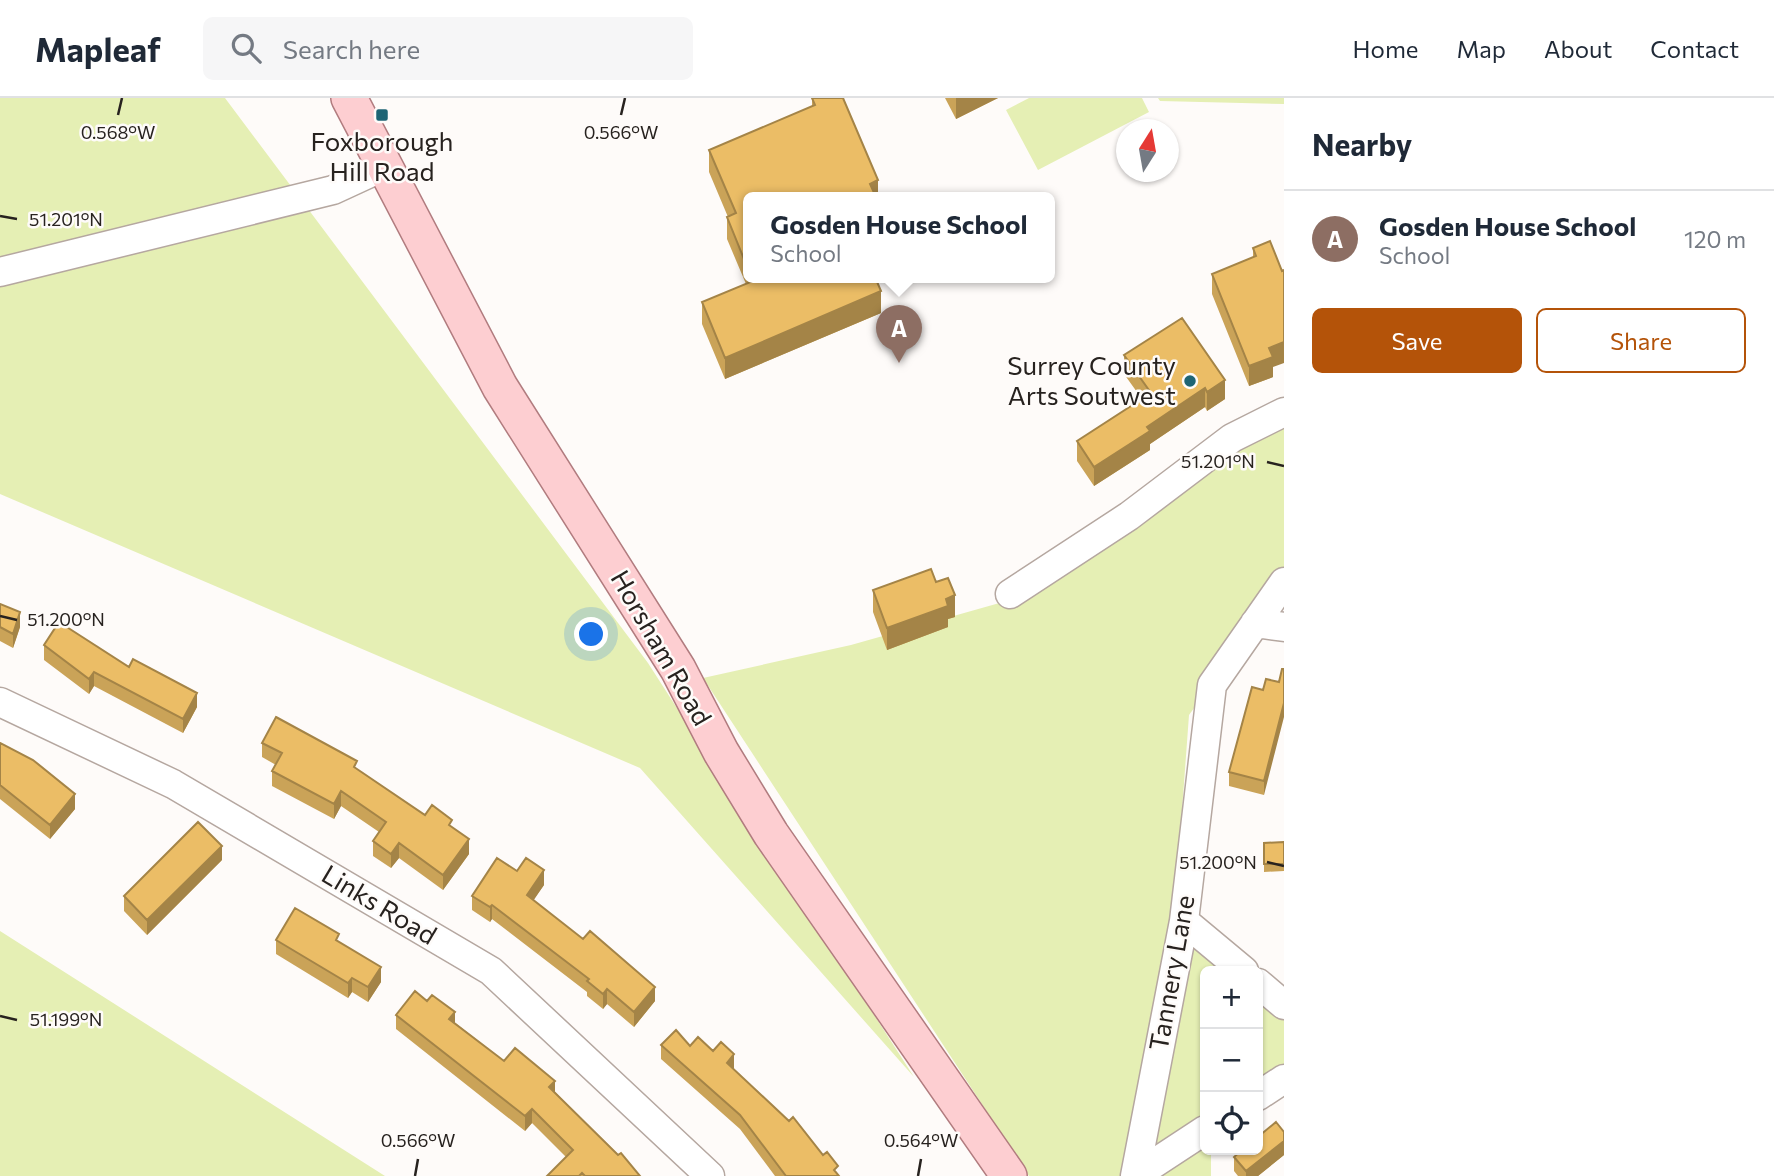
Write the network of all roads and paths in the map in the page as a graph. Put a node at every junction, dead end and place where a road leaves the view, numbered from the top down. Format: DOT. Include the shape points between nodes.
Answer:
graph roads {
  1 [pos="349,98"];
  2 [pos="385,166"];
  3 [pos="0,272"];
  4 [pos="1284,412"];
  5 [pos="1284,582"];
  6 [pos="1010,594"];
  7 [pos="1255,623"];
  8 [pos="1284,627"];
  9 [pos="0,702"];
  10 [pos="1184,921"];
  11 [pos="1238,966"];
  12 [pos="1263,987"];
  13 [pos="1284,1005"];
  14 [pos="1284,1079"];
  15 [pos="1263,1093"];
  16 [pos="1200,1133"];
  17 [pos="710,1176"];
  18 [pos="1009,1176"];
  19 [pos="1135,1176"];
  1 -- 2 [label="main road, Horsham Road"];
  2 -- 3 [label="street" via="333,190"];
  2 -- 18 [label="main road, Horsham Road" via="500,387 678,669 771,834"];
  4 -- 6 [label="street" via="1232,438 1129,516"];
  5 -- 7 [label="street, Tannery Lane"];
  7 -- 8 [label="street"];
  7 -- 10 [label="street, Tannery Lane" via="1212,685"];
  9 -- 17 [label="street, Links Road" via="173,784 491,971"];
  10 -- 11 [label="street"];
  10 -- 19 [label="street, Tannery Lane"];
  12 -- 13 [label="street"];
  14 -- 15 [label="street"];
  16 -- 19 [label="street"];
}
